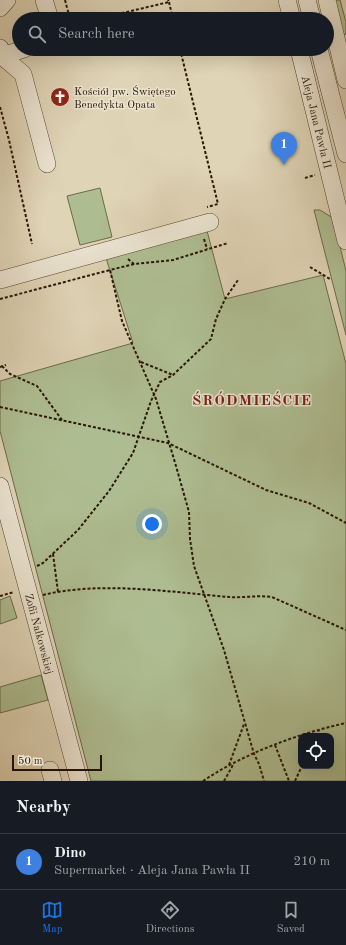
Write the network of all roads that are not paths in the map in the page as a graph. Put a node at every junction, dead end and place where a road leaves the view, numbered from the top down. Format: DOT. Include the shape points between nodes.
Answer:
graph roads {
  1 [pos="7,0"];
  2 [pos="44,0"];
  3 [pos="288,0"];
  4 [pos="307,0"];
  5 [pos="327,0"];
  6 [pos="0,8"];
  7 [pos="48,12"];
  8 [pos="291,12"];
  9 [pos="310,12"];
  10 [pos="330,12"];
  11 [pos="334,29"];
  12 [pos="12,51"];
  13 [pos="1,52"];
  14 [pos="301,56"];
  15 [pos="321,56"];
  16 [pos="346,80"];
  17 [pos="346,154"];
  18 [pos="47,164"];
  19 [pos="342,198"];
  20 [pos="210,222"];
  21 [pos="346,241"];
  22 [pos="0,280"];
  23 [pos="0,486"];
  24 [pos="79,781"];
  1 -- 6 [label="street"];
  2 -- 7 [label="street"];
  3 -- 8 [label="street"];
  4 -- 9 [label="street"];
  5 -- 10 [label="street"];
  11 -- 16 [label="street"];
  12 -- 13 [label="street"];
  13 -- 18 [label="street" via="23,74"];
  14 -- 19 [label="street, Aleja Jana Pawła II"];
  15 -- 17 [label="street"];
  19 -- 21 [label="street, Aleja Jana Pawła II"];
  20 -- 22 [label="street"];
  23 -- 24 [label="street, Zofii Nałkowskiej"];
}
